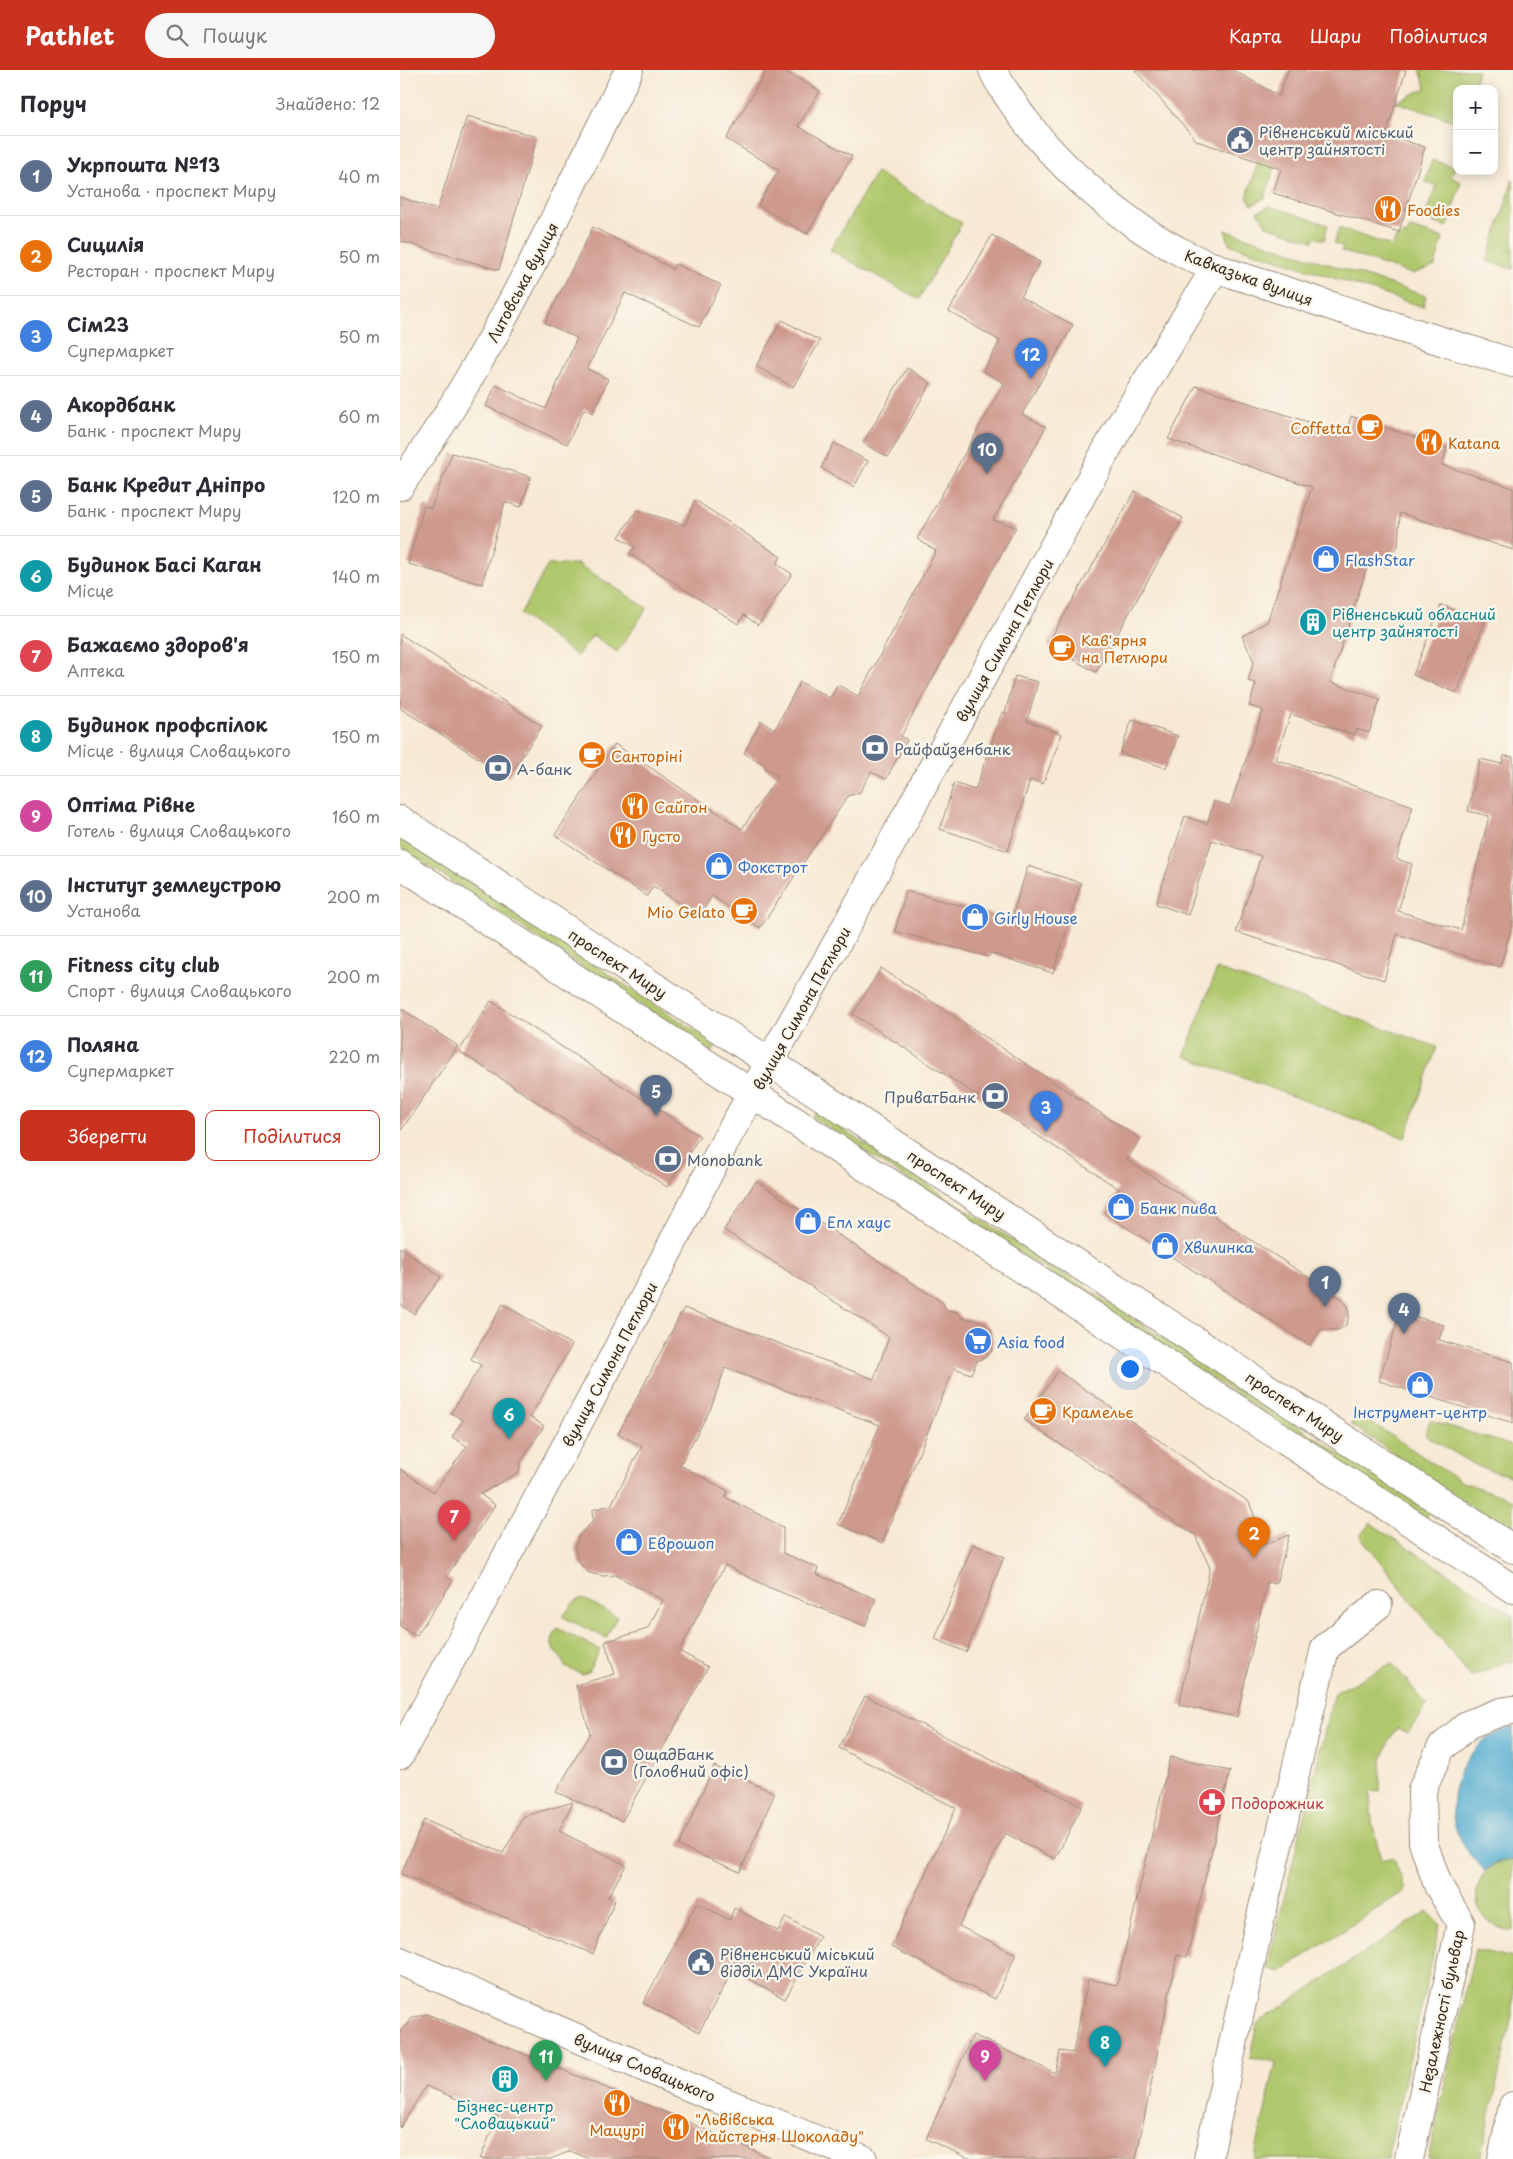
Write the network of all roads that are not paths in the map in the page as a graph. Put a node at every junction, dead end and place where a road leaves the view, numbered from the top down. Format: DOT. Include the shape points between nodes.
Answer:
graph roads {
  1 [pos="629,70"];
  2 [pos="993,70"];
  3 [pos="1216,267"];
  4 [pos="1513,364"];
  5 [pos="400,486"];
  6 [pos="400,820"];
  7 [pos="400,864"];
  8 [pos="771,1063"];
  9 [pos="754,1093"];
  10 [pos="1513,1550"];
  11 [pos="1513,1588"];
  12 [pos="1378,1605"];
  13 [pos="1513,1710"];
  14 [pos="400,1755"];
  15 [pos="400,1961"];
  16 [pos="1513,2106"];
  17 [pos="863,2159"];
  18 [pos="1208,2159"];
  19 [pos="1409,2159"];
  20 [pos="1502,2159"];
  1 -- 5 [label="street, Литовська вулиця" via="492,340"];
  2 -- 3 [label="street, Кавказька вулиця" via="1039,139 1090,189 1151,235"];
  3 -- 4 [label="street, Кавказька вулиця"];
  3 -- 8 [label="street, вулиця Симона Петлюри" via="1118,429"];
  6 -- 8 [label="street, проспект Миру"];
  7 -- 9 [label="street"];
  8 -- 9 [label="street, вулиця Симона Петлюри"];
  8 -- 10 [label="street, проспект Миру"];
  9 -- 11 [label="street"];
  9 -- 14 [label="street, вулиця Симона Петлюри" via="728,1136"];
  12 -- 18 [label="street" via="1324,1648"];
  13 -- 19 [label="street, Незалежності бульвар" via="1469,1724 1441,1748 1422,1790 1423,1842 1438,1885 1461,1924"];
  15 -- 17 [label="street, вулиця Словацького"];
  16 -- 20 [label="street"];
}
